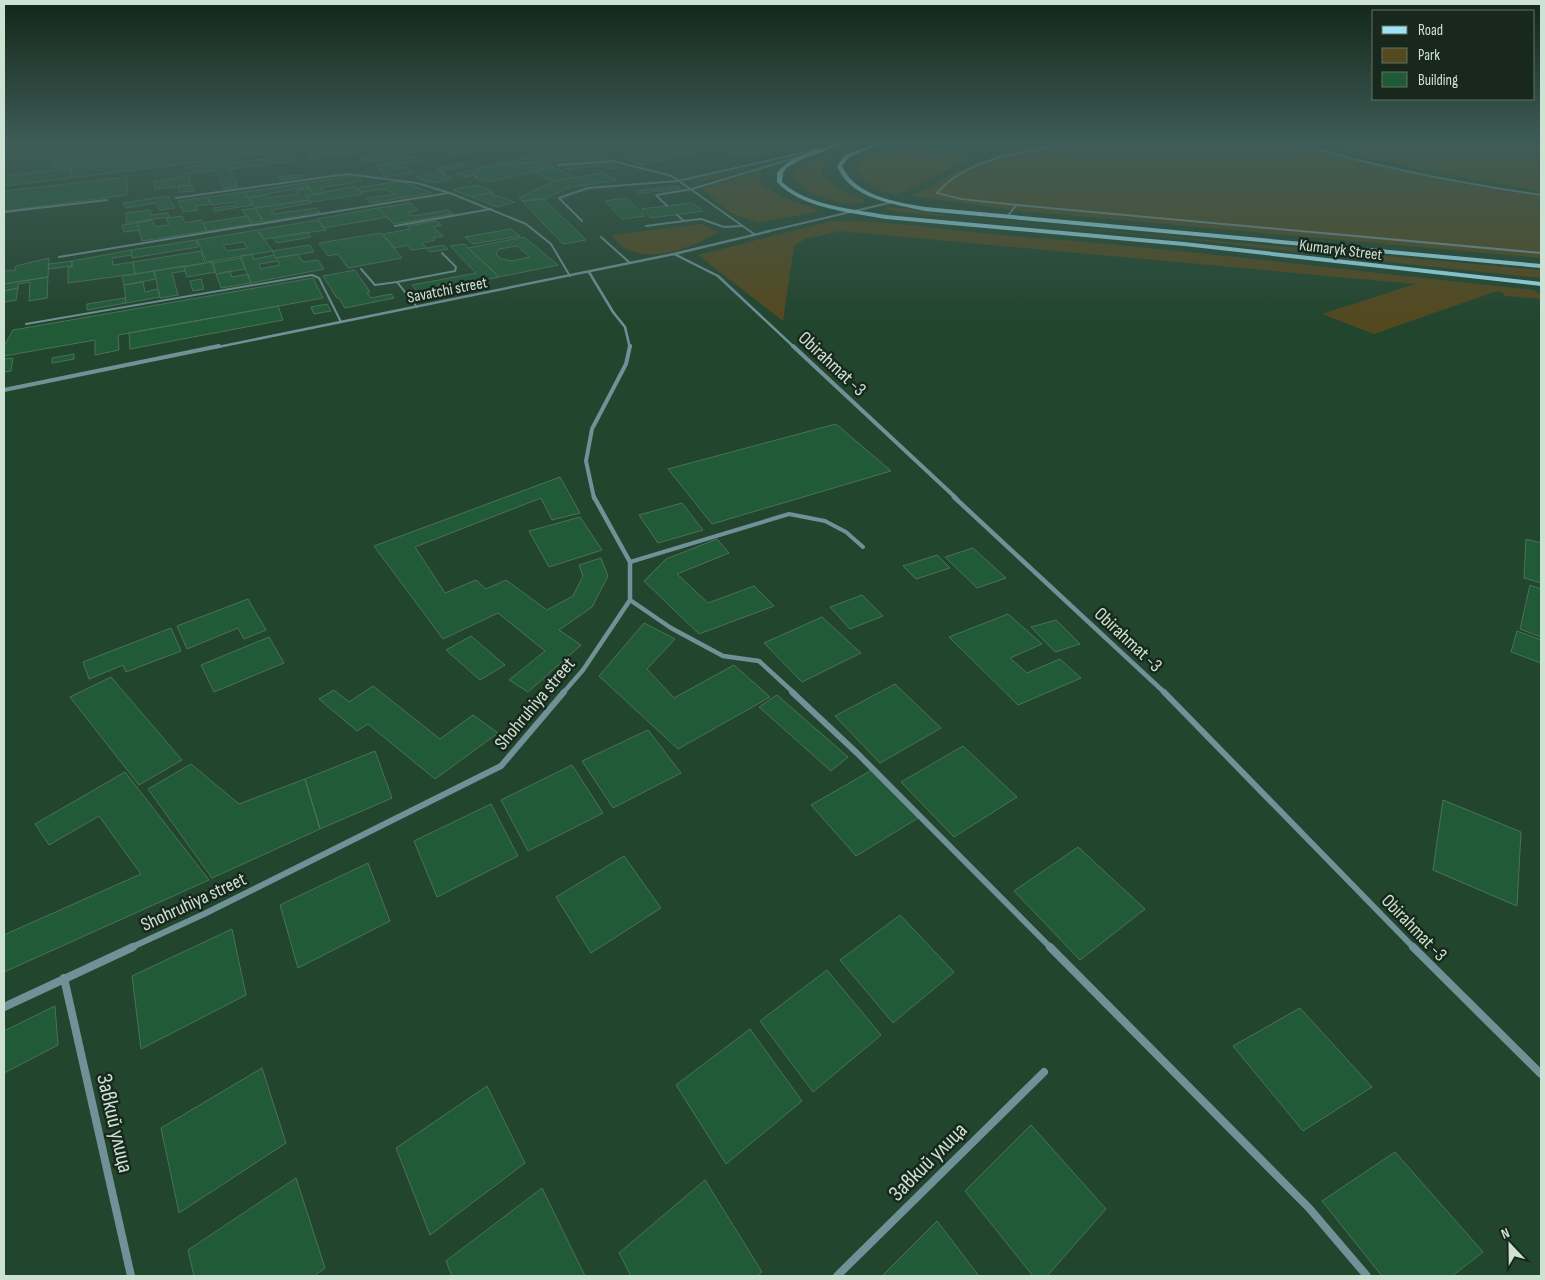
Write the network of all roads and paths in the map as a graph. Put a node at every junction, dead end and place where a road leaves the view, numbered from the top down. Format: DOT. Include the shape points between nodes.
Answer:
graph roads {
  1 [pos="84,203"];
  2 [pos="391,203"];
  3 [pos="474,203"];
  4 [pos="564,203"];
  5 [pos="663,203"];
  6 [pos="710,203"];
  7 [pos="819,203"];
  8 [pos="890,203"];
  9 [pos="898,203"];
  10 [pos="995,203"];
  11 [pos="1016,205"];
  12 [pos="667,206"];
  13 [pos="490,209"];
  14 [pos="849,211"];
  15 [pos="4,212"];
  16 [pos="677,215"];
  17 [pos="1007,218"];
  18 [pos="582,221"];
  19 [pos="684,221"];
  20 [pos="395,226"];
  21 [pos="646,226"];
  22 [pos="741,226"];
  23 [pos="754,234"];
  24 [pos="601,237"];
  25 [pos="442,253"];
  26 [pos="1541,253"];
  27 [pos="674,254"];
  28 [pos="59,258"];
  29 [pos="630,263"];
  30 [pos="1541,266"];
  31 [pos="361,268"];
  32 [pos="589,272"];
  33 [pos="570,276"];
  34 [pos="397,282"];
  35 [pos="1541,285"];
  36 [pos="417,307"];
  37 [pos="341,322"];
  38 [pos="26,324"];
  39 [pos="4,390"];
  40 [pos="863,547"];
  41 [pos="630,562"];
  42 [pos="630,600"];
  43 [pos="64,978"];
  44 [pos="4,1007"];
  45 [pos="1044,1072"];
  46 [pos="1541,1074"];
  47 [pos="131,1276"];
  48 [pos="837,1276"];
  49 [pos="1367,1276"];
  1 -- 15 [label="lane"];
  2 -- 28 [label="lane"];
  3 -- 13 [label="lane"];
  4 -- 18 [label="lane"];
  5 -- 12 [label="lane"];
  6 -- 22 [label="lane"];
  7 -- 14 [label="main road, Kumaryk Street"];
  8 -- 14 [label="street, Savatchi street"];
  9 -- 17 [label="main road, Kumaryk Street" via="946,212"];
  10 -- 11 [label="lane"];
  11 -- 17 [label="lane"];
  11 -- 26 [label="lane"];
  13 -- 20 [label="lane"];
  13 -- 33 [label="lane" via="526,224 551,244"];
  14 -- 23 [label="street, Savatchi street"];
  14 -- 35 [label="main road, Kumaryk Street" via="912,220 1176,243"];
  16 -- 19 [label="lane"];
  17 -- 30 [label="main road, Kumaryk Street"];
  19 -- 21 [label="lane"];
  19 -- 22 [label="lane" via="701,219 724,227"];
  22 -- 23 [label="lane"];
  23 -- 27 [label="street, Savatchi street"];
  24 -- 29 [label="lane"];
  25 -- 34 [label="lane" via="456,267 455,271"];
  27 -- 29 [label="street, Savatchi street"];
  27 -- 46 [label="street, Obirahmat -3" via="718,276 1180,707"];
  29 -- 32 [label="street, Savatchi street"];
  31 -- 34 [label="lane" via="374,284"];
  32 -- 33 [label="street, Savatchi street"];
  32 -- 41 [label="street" via="625,327 630,351 592,429 586,461 594,498"];
  33 -- 36 [label="street, Savatchi street"];
  34 -- 36 [label="lane"];
  36 -- 37 [label="street, Savatchi street"];
  37 -- 38 [label="lane" via="319,278 312,275"];
  37 -- 39 [label="street, Savatchi street"];
  40 -- 41 [label="lane" via="846,532 825,521 789,514"];
  41 -- 42 [label="street"];
  42 -- 43 [label="street, Shohruhiya street" via="582,670 500,766 204,914"];
  42 -- 49 [label="street" via="670,628 723,656 759,661 857,753 1302,1201"];
  43 -- 44 [label="street, Shohruhiya street"];
  43 -- 47 [label="street, Завкий улица"];
  45 -- 48 [label="street, Завкий улица"];
}
